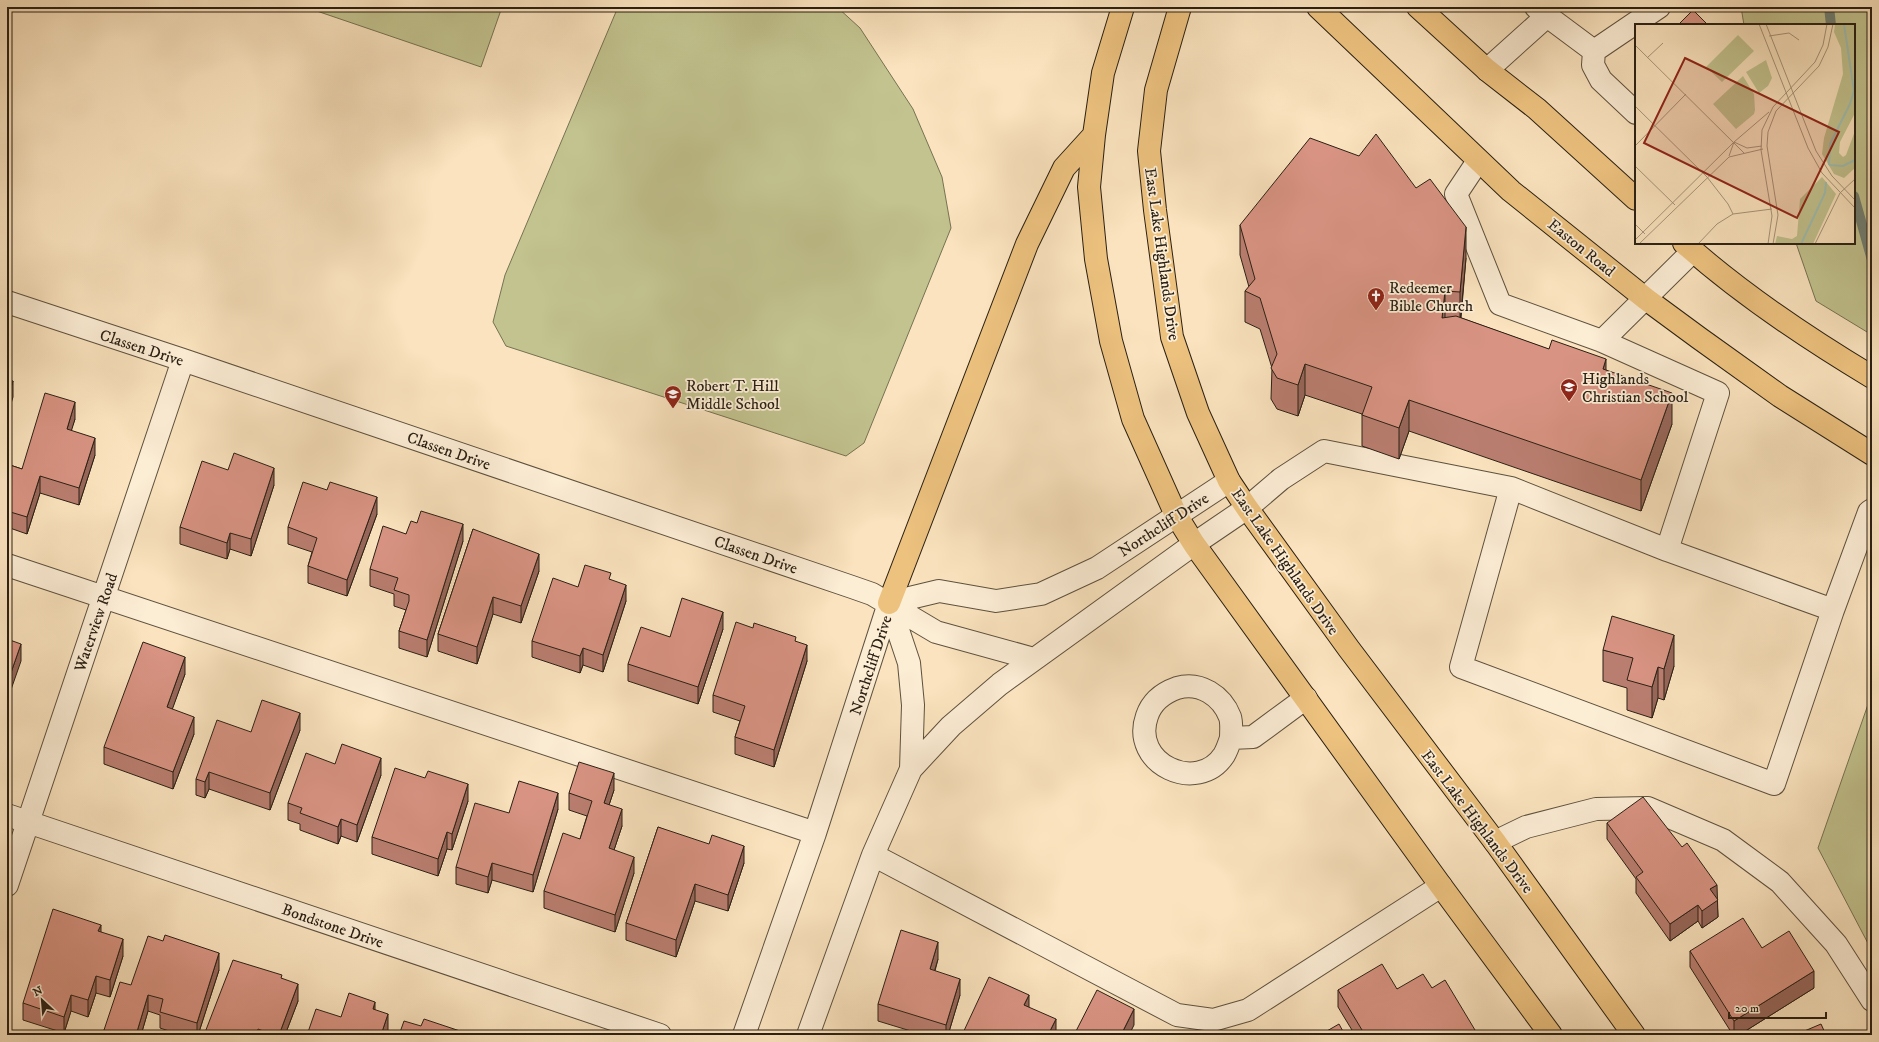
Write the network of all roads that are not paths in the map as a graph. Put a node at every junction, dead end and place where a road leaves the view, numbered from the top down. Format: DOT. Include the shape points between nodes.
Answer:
graph roads {
  1 [pos="1123,7"];
  2 [pos="1180,7"];
  3 [pos="1318,7"];
  4 [pos="1418,7"];
  5 [pos="1660,7"];
  6 [pos="1542,12"];
  7 [pos="1594,51"];
  8 [pos="1487,70"];
  9 [pos="1635,112"];
  10 [pos="1094,135"];
  11 [pos="1478,161"];
  12 [pos="1635,199"];
  13 [pos="1689,247"];
  14 [pos="1646,299"];
  15 [pos="7,302"];
  16 [pos="1602,342"];
  17 [pos="183,360"];
  18 [pos="1872,378"];
  19 [pos="1872,454"];
  20 [pos="1229,481"];
  21 [pos="1511,488"];
  22 [pos="1247,508"];
  23 [pos="1871,511"];
  24 [pos="1176,515"];
  25 [pos="1194,544"];
  26 [pos="1667,550"];
  27 [pos="7,565"];
  28 [pos="104,597"];
  29 [pos="890,603"];
  30 [pos="1833,610"];
  31 [pos="1034,659"];
  32 [pos="1306,698"];
  33 [pos="1231,738"];
  34 [pos="912,769"];
  35 [pos="7,815"];
  36 [pos="28,821"];
  37 [pos="815,833"];
  38 [pos="1495,842"];
  39 [pos="873,856"];
  40 [pos="7,885"];
  41 [pos="1441,886"];
  42 [pos="1872,1000"];
  43 [pos="660,1035"];
  44 [pos="744,1035"];
  45 [pos="808,1035"];
  46 [pos="1551,1035"];
  47 [pos="1634,1035"];
  1 -- 10 [label="main road" via="1103,73"];
  2 -- 20 [label="main road, East Lake Highlands Drive" via="1156,90 1149,151 1154,210 1172,337 1198,413"];
  3 -- 11 [label="main road, Easton Road"];
  4 -- 8 [label="main road"];
  5 -- 7 [label="street"];
  6 -- 7 [label="street"];
  6 -- 8 [label="street"];
  7 -- 9 [label="street" via="1593,65 1601,80"];
  8 -- 12 [label="main road" via="1537,109"];
  10 -- 24 [label="main road" via="1090,194 1096,259 1111,342 1133,420"];
  10 -- 29 [label="main road" via="1064,168 1027,244"];
  11 -- 14 [label="main road, Easton Road" via="1511,191"];
  11 -- 16 [label="street" via="1456,194 1500,304"];
  13 -- 14 [label="street"];
  13 -- 18 [label="main road" via="1745,292"];
  14 -- 16 [label="street"];
  14 -- 19 [label="main road, Easton Road" via="1780,396"];
  15 -- 17 [label="street, Classen Drive"];
  16 -- 26 [label="street" via="1718,394"];
  17 -- 28 [label="street, Waterview Road"];
  17 -- 29 [label="street, Classen Drive" via="845,584"];
  20 -- 22 [label="main road, East Lake Highlands Drive"];
  20 -- 24 [label="street, Northcliff Drive"];
  21 -- 22 [label="street, Northcliff Drive" via="1324,452 1281,479"];
  21 -- 26 [label="street, Northcliff Drive"];
  21 -- 30 [label="street" via="1462,667 1774,784"];
  22 -- 25 [label="street, Northcliff Drive"];
  22 -- 38 [label="main road, East Lake Highlands Drive" via="1349,649"];
  23 -- 30 [label="street"];
  24 -- 25 [label="main road"];
  24 -- 29 [label="street, Northcliff Drive" via="1097,568 1041,594 996,601 939,591"];
  25 -- 31 [label="street, Northcliff Drive"];
  25 -- 32 [label="main road"];
  26 -- 30 [label="street, Northcliff Drive"];
  27 -- 28 [label="street"];
  28 -- 36 [label="street, Waterview Road"];
  28 -- 37 [label="street"];
  29 -- 31 [label="street, Classen Drive" via="936,632"];
  29 -- 34 [label="street" via="909,662 913,705"];
  29 -- 37 [label="street, Northcliff Drive"];
  31 -- 34 [label="street, Northcliff Drive" via="951,726"];
  32 -- 33 [label="street" via="1253,737"];
  32 -- 41 [label="main road"];
  34 -- 39 [label="street, Northcliff Drive"];
  35 -- 36 [label="street, Bondstone Drive"];
  36 -- 40 [label="street, Waterview Road"];
  36 -- 43 [label="street, Bondstone Drive"];
  37 -- 44 [label="street, Northcliff Drive"];
  38 -- 42 [label="street" via="1526,827 1596,809 1648,808 1723,840 1780,882 1836,944"];
  38 -- 47 [label="main road, East Lake Highlands Drive"];
  39 -- 41 [label="street" via="1178,1015 1213,1020 1248,1010"];
  39 -- 45 [label="street, Northcliff Drive"];
  41 -- 46 [label="main road"];
}
